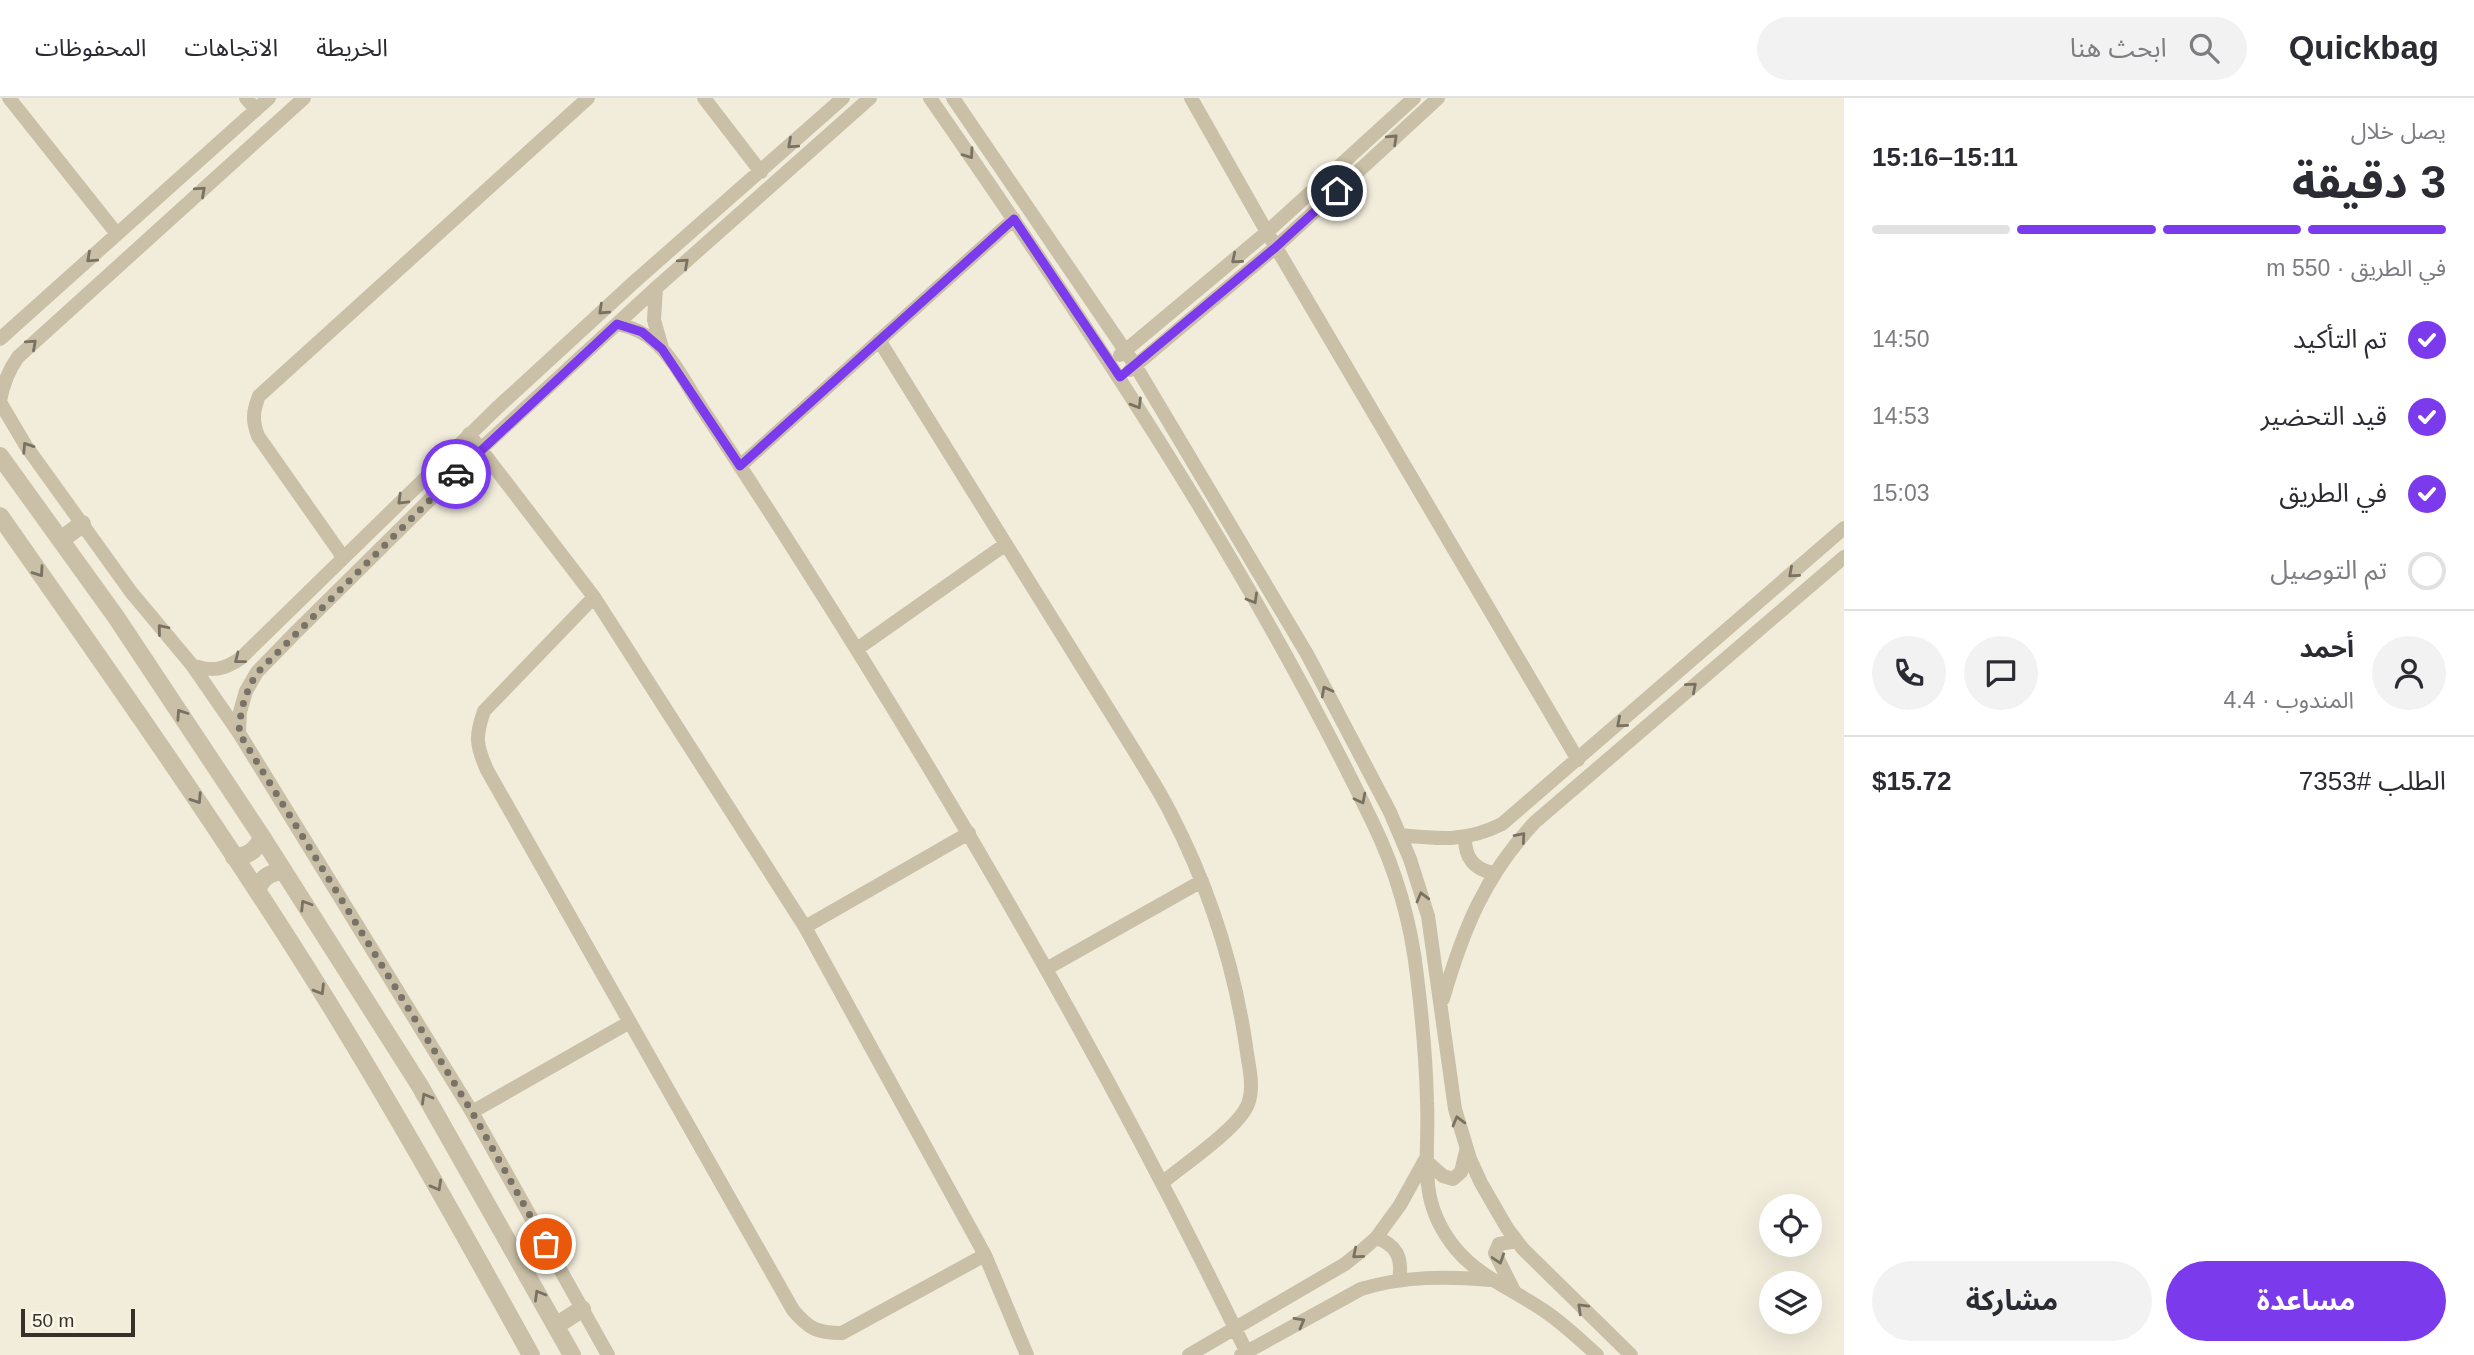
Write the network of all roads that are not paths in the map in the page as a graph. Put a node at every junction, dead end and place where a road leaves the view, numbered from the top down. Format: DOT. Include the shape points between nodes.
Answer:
graph roads {
  1 [pos="9,98"];
  2 [pos="269,98"];
  3 [pos="304,98"];
  4 [pos="588,98"];
  5 [pos="705,98"];
  6 [pos="843,98"];
  7 [pos="870,98"];
  8 [pos="930,98"];
  9 [pos="953,98"];
  10 [pos="1191,98"];
  11 [pos="1414,98"];
  12 [pos="1438,98"];
  13 [pos="251,104"];
  14 [pos="761,172"];
  15 [pos="1014,219"];
  16 [pos="1267,232"];
  17 [pos="117,234"];
  18 [pos="1276,247"];
  19 [pos="656,288"];
  20 [pos="617,324"];
  21 [pos="0,339"];
  22 [pos="879,340"];
  23 [pos="662,349"];
  24 [pos="1126,351"];
  25 [pos="1111,362"];
  26 [pos="1135,365"];
  27 [pos="1120,377"];
  28 [pos="0,401"];
  29 [pos="470,434"];
  30 [pos="482,448"];
  31 [pos="0,456"];
  32 [pos="740,466"];
  33 [pos="0,516"];
  34 [pos="82,524"];
  35 [pos="1844,528"];
  36 [pos="61,540"];
  37 [pos="1006,544"];
  38 [pos="343,557"];
  39 [pos="1844,557"];
  40 [pos="594,597"];
  41 [pos="857,649"];
  42 [pos="192,666"];
  43 [pos="239,733"];
  44 [pos="1578,760"];
  45 [pos="969,834"];
  46 [pos="1401,835"];
  47 [pos="262,837"];
  48 [pos="1465,838"];
  49 [pos="234,857"];
  50 [pos="284,871"];
  51 [pos="1493,873"];
  52 [pos="1202,881"];
  53 [pos="257,891"];
  54 [pos="805,928"];
  55 [pos="1046,969"];
  56 [pos="1441,1007"];
  57 [pos="630,1023"];
  58 [pos="472,1112"];
  59 [pos="1466,1149"];
  60 [pos="1425,1160"];
  61 [pos="1162,1183"];
  62 [pos="1376,1238"];
  63 [pos="1517,1241"];
  64 [pos="985,1255"];
  65 [pos="1399,1279"];
  66 [pos="1493,1280"];
  67 [pos="1514,1292"];
  68 [pos="582,1309"];
  69 [pos="557,1325"];
  70 [pos="1236,1330"];
  71 [pos="1245,1354"];
  72 [pos="531,1355"];
  73 [pos="572,1355"];
  74 [pos="608,1355"];
  75 [pos="1027,1355"];
  76 [pos="1189,1355"];
  77 [pos="1597,1355"];
  78 [pos="1631,1355"];
  1 -- 17 [label="street"];
  2 -- 13 [label="street"];
  28 -- 3 [label="street, one-way" via="5,378 18,357"];
  4 -- 38 [label="street" via="259,396 253,423 258,436"];
  5 -- 14 [label="street"];
  6 -- 14 [label="street, one-way"];
  19 -- 7 [label="street, one-way"];
  8 -- 15 [label="street, one-way"];
  9 -- 24 [label="street"];
  10 -- 16 [label="street"];
  11 -- 16 [label="street"];
  18 -- 12 [label="street, one-way"];
  13 -- 17 [label="street"];
  14 -- 29 [label="street, one-way"];
  15 -- 22 [label="street"];
  15 -- 25 [label="street"];
  16 -- 18 [label="street"];
  16 -- 24 [label="street, one-way"];
  17 -- 21 [label="street, one-way"];
  18 -- 26 [label="street"];
  18 -- 44 [label="street"];
  19 -- 20 [label="street"];
  19 -- 23 [label="street" via="654,320"];
  20 -- 23 [label="street" via="642,332"];
  20 -- 30 [label="street"];
  22 -- 32 [label="street"];
  22 -- 37 [label="street"];
  23 -- 32 [label="street"];
  24 -- 25 [label="street"];
  24 -- 26 [label="street"];
  25 -- 27 [label="street"];
  26 -- 27 [label="street"];
  46 -- 26 [label="street, one-way" via="1307,654"];
  27 -- 60 [label="street, one-way" via="1296,672 1394,872 1409,925 1417,980 1427,1097"];
  34 -- 28 [label="street, one-way"];
  29 -- 30 [label="street"];
  29 -- 38 [label="street, one-way"];
  30 -- 40 [label="street"];
  30 -- 43 [label="street" via="257,673 243,702"];
  31 -- 36 [label="street"];
  32 -- 41 [label="street"];
  33 -- 49 [label="street, one-way"];
  34 -- 36 [label="street"];
  42 -- 34 [label="street, one-way"];
  35 -- 44 [label="street, one-way"];
  47 -- 36 [label="street, one-way"];
  37 -- 41 [label="street"];
  37 -- 52 [label="street" via="1171,813"];
  38 -- 42 [label="street, one-way" via="241,658 227,668 209,671"];
  51 -- 39 [label="street, one-way" via="1535,822"];
  40 -- 54 [label="street"];
  40 -- 57 [label="street" via="484,711 477,740 486,770"];
  41 -- 45 [label="street"];
  42 -- 43 [label="street"];
  43 -- 58 [label="street"];
  44 -- 48 [label="street" via="1502,824"];
  45 -- 54 [label="street"];
  45 -- 55 [label="street"];
  46 -- 48 [label="street"];
  56 -- 46 [label="street, one-way" via="1428,916"];
  47 -- 49 [label="street" via="249,854"];
  47 -- 50 [label="street"];
  48 -- 51 [label="street" via="1475,866"];
  49 -- 53 [label="street"];
  50 -- 53 [label="street" via="263,878"];
  69 -- 50 [label="street, one-way" via="420,1086"];
  51 -- 56 [label="street" via="1464,932"];
  52 -- 55 [label="street"];
  52 -- 61 [label="street" via="1240,1010 1251,1091 1235,1124"];
  53 -- 72 [label="street, one-way" via="429,1172"];
  54 -- 64 [label="street"];
  55 -- 61 [label="street"];
  59 -- 56 [label="street, one-way" via="1455,1109"];
  57 -- 58 [label="street"];
  57 -- 64 [label="street" via="793,1310 806,1325 823,1333 842,1333"];
  58 -- 68 [label="street"];
  59 -- 60 [label="street" via="1461,1172 1453,1179"];
  59 -- 63 [label="street" via="1493,1206"];
  60 -- 62 [label="street"];
  60 -- 66 [label="street" via="1427,1184 1443,1229 1457,1249"];
  61 -- 70 [label="street"];
  62 -- 65 [label="street" via="1394,1248 1401,1267"];
  62 -- 70 [label="street, one-way" via="1345,1264"];
  63 -- 67 [label="street, one-way" via="1499,1244 1495,1253"];
  78 -- 63 [label="street, one-way"];
  64 -- 75 [label="street"];
  65 -- 66 [label="street"];
  71 -- 65 [label="street, one-way" via="1361,1289"];
  66 -- 67 [label="street"];
  67 -- 77 [label="street" via="1560,1322"];
  68 -- 69 [label="street"];
  68 -- 74 [label="street"];
  69 -- 73 [label="street"];
  70 -- 71 [label="street"];
  70 -- 76 [label="street"];
}
